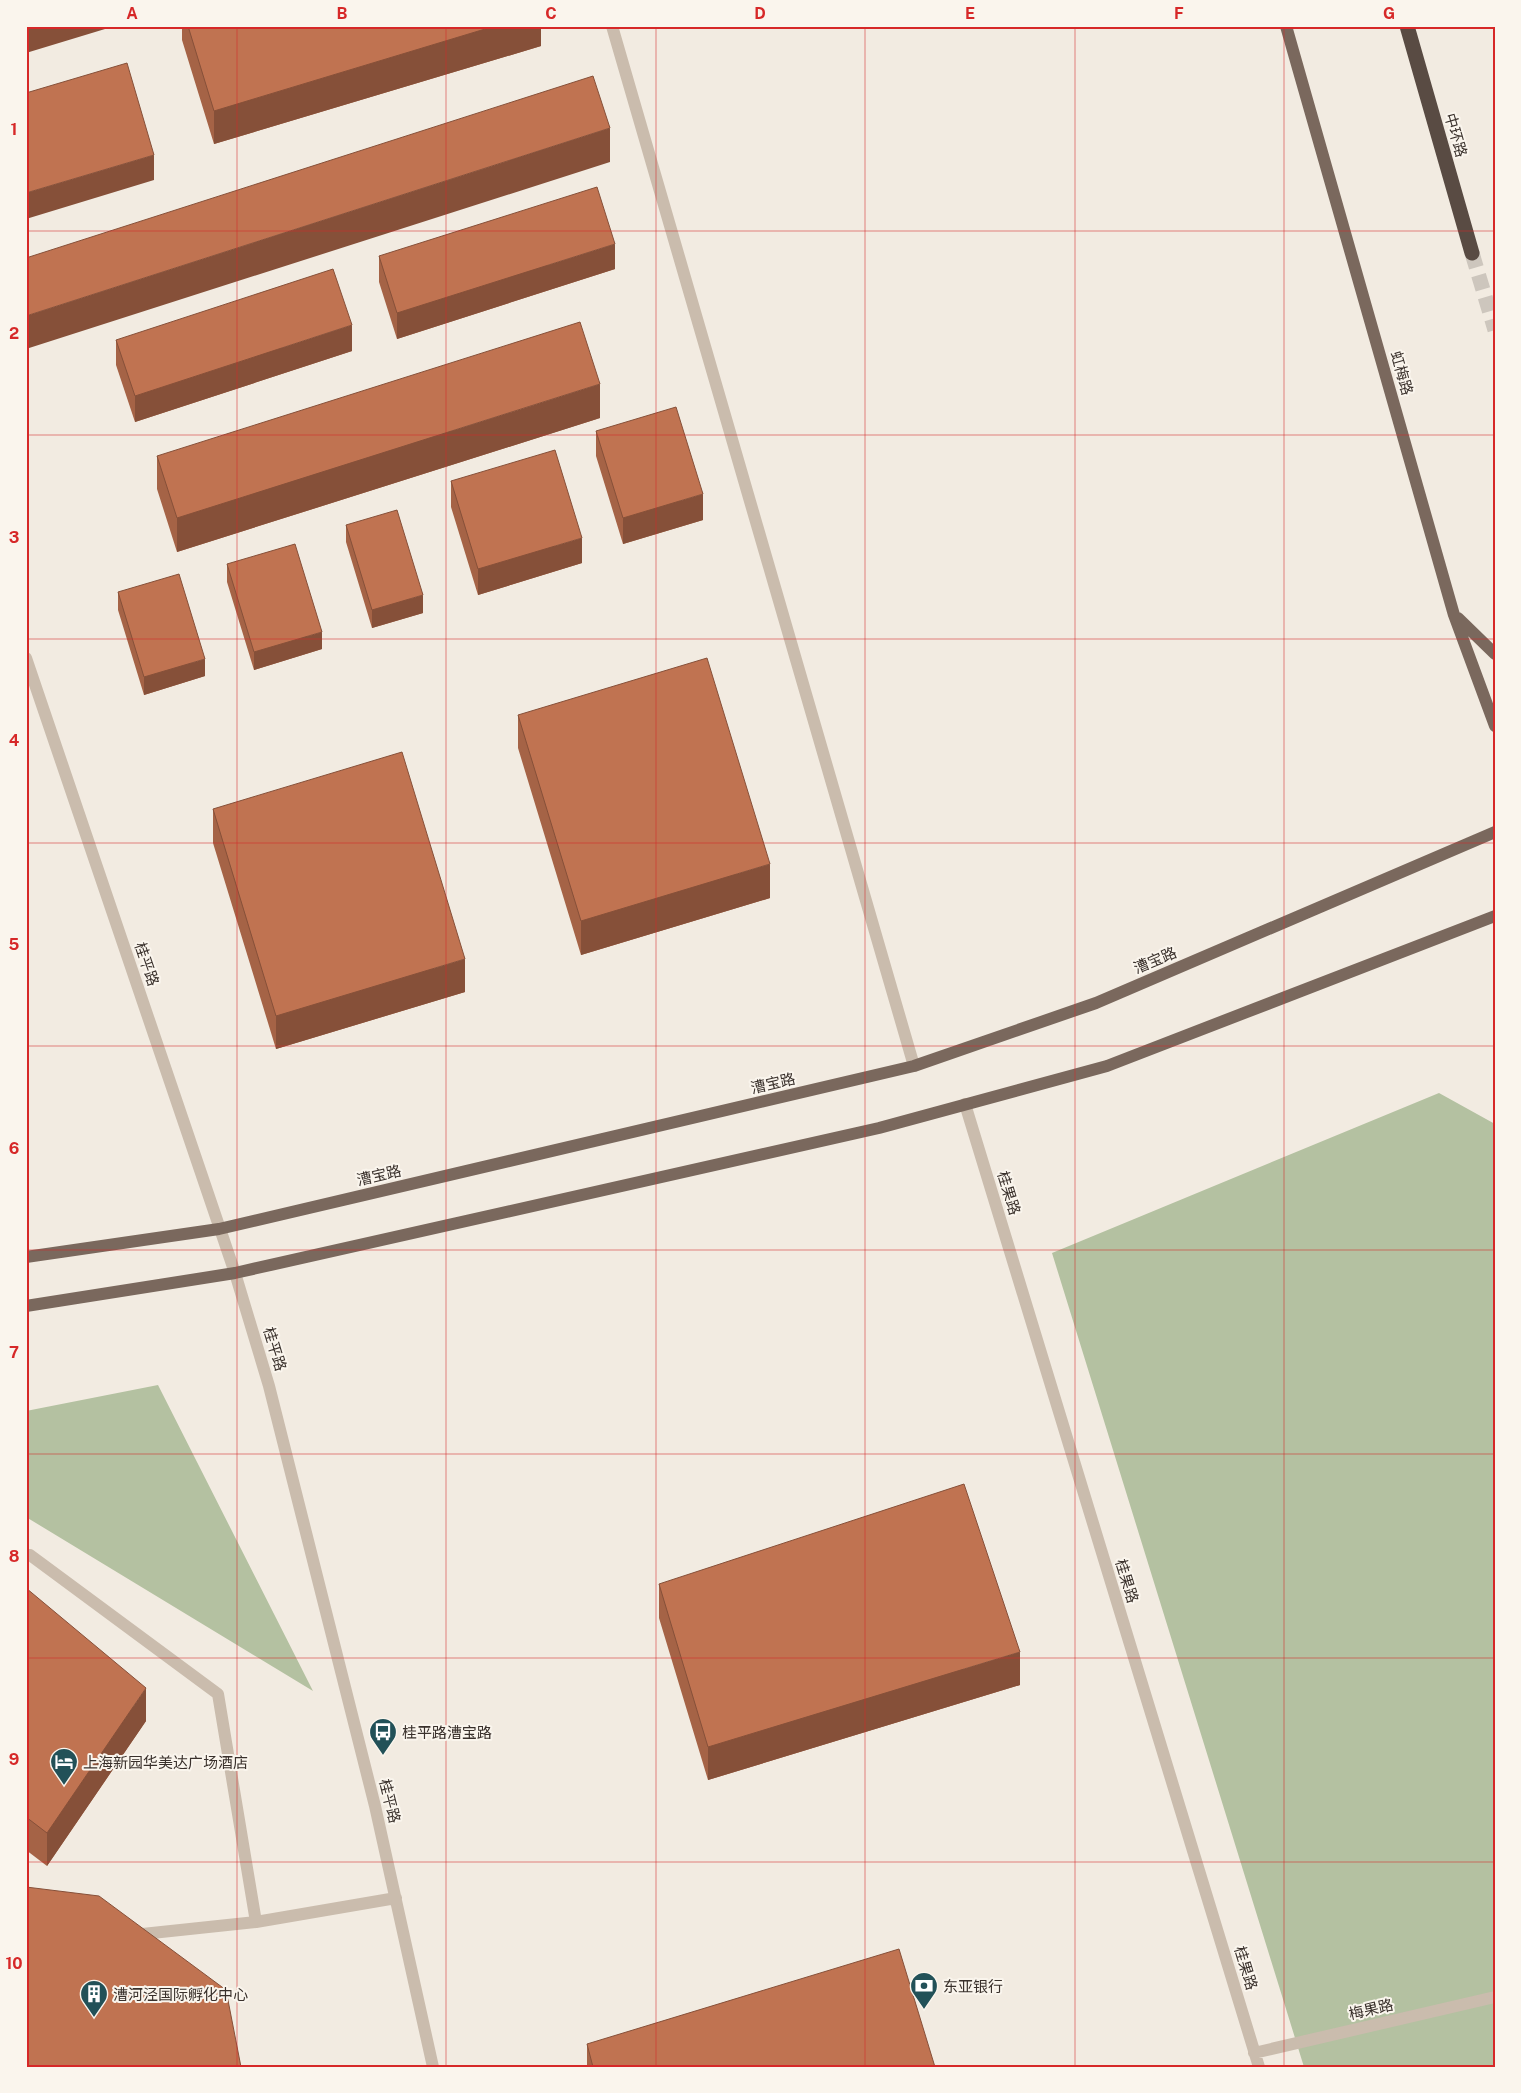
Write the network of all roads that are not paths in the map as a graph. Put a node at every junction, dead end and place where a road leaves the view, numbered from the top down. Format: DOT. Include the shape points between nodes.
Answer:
graph roads {
  1 [pos="612,26"];
  2 [pos="1286,26"];
  3 [pos="1407,26"];
  4 [pos="1472,253"];
  5 [pos="1454,615"];
  6 [pos="1495,654"];
  7 [pos="26,658"];
  8 [pos="1495,726"];
  9 [pos="1495,832"];
  10 [pos="1495,916"];
  11 [pos="914,1066"];
  12 [pos="966,1104"];
  13 [pos="219,1230"];
  14 [pos="26,1257"];
  15 [pos="235,1273"];
  16 [pos="26,1306"];
  17 [pos="26,1555"];
  18 [pos="396,1898"];
  19 [pos="256,1922"];
  20 [pos="118,1937"];
  21 [pos="1495,1997"];
  22 [pos="1254,2053"];
  23 [pos="433,2067"];
  24 [pos="1259,2067"];
  1 -- 11 [label="street"];
  2 -- 5 [label="main road, 虹梅路"];
  3 -- 4 [label="highway, 中环路"];
  5 -- 6 [label="main road"];
  5 -- 8 [label="main road, 虹梅路"];
  7 -- 13 [label="street, 桂平路"];
  9 -- 11 [label="main road, 漕宝路" via="1096,1004"];
  10 -- 12 [label="main road" via="1106,1066"];
  11 -- 13 [label="main road, 漕宝路"];
  12 -- 15 [label="main road" via="879,1128"];
  12 -- 22 [label="street, 桂果路"];
  13 -- 14 [label="main road, 漕宝路"];
  13 -- 15 [label="street, 桂平路"];
  15 -- 16 [label="main road"];
  15 -- 18 [label="street, 桂平路" via="269,1386"];
  17 -- 19 [label="street" via="218,1694"];
  18 -- 19 [label="street"];
  18 -- 23 [label="street, 桂平路"];
  19 -- 20 [label="street"];
  21 -- 22 [label="street, 梅果路"];
  22 -- 24 [label="street, 桂果路"];
}
